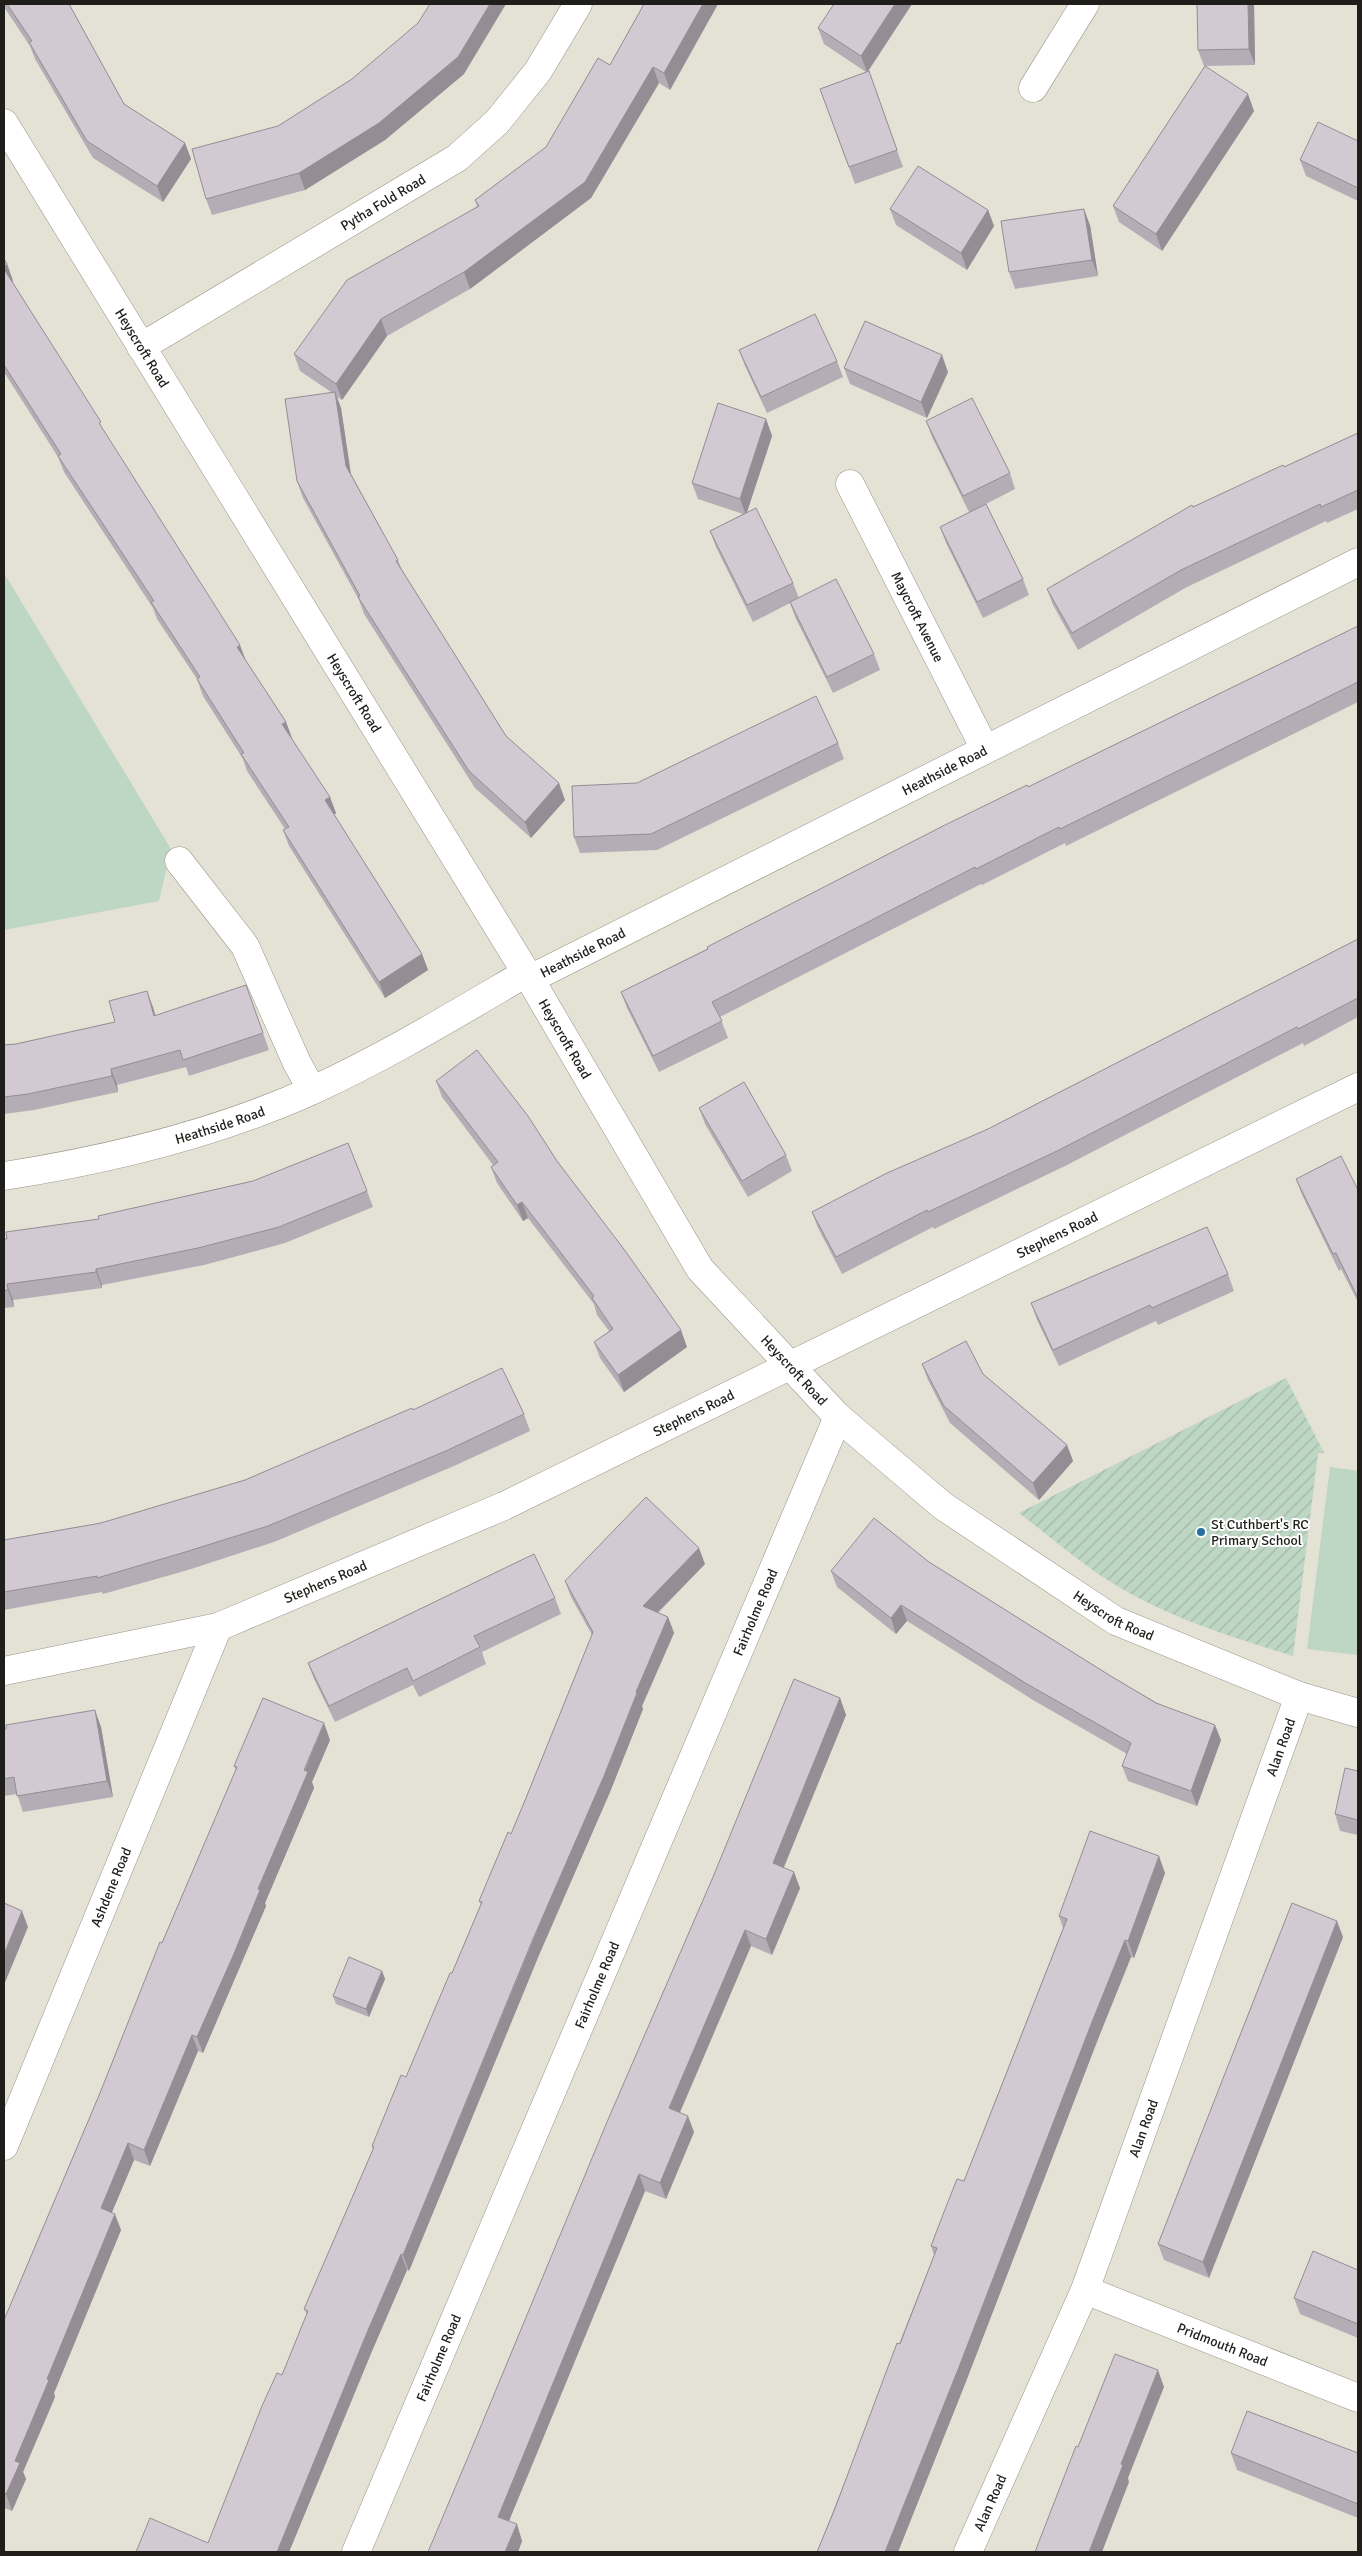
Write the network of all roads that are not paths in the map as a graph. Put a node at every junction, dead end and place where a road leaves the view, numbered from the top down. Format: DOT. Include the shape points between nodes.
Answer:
graph roads {
  1 [pos="578,4"];
  2 [pos="1085,4"];
  3 [pos="1033,88"];
  4 [pos="4,123"];
  5 [pos="141,347"];
  6 [pos="850,484"];
  7 [pos="1358,562"];
  8 [pos="985,749"];
  9 [pos="179,861"];
  10 [pos="528,976"];
  11 [pos="1358,1087"];
  12 [pos="312,1090"];
  13 [pos="4,1176"];
  14 [pos="792,1367"];
  15 [pos="838,1417"];
  16 [pos="218,1627"];
  17 [pos="4,1671"];
  18 [pos="1299,1696"];
  19 [pos="1358,1713"];
  20 [pos="4,2146"];
  21 [pos="1086,2290"];
  22 [pos="1358,2398"];
  23 [pos="356,2552"];
  24 [pos="968,2552"];
  1 -- 5 [label="street, Pytha Fold Road" via="538,70 497,122 457,158"];
  2 -- 3 [label="street"];
  4 -- 5 [label="street, Heyscroft Road"];
  5 -- 10 [label="street, Heyscroft Road"];
  6 -- 8 [label="street, Maycroft Avenue"];
  7 -- 8 [label="street, Heathside Road"];
  8 -- 10 [label="street, Heathside Road"];
  9 -- 12 [label="street" via="246,946"];
  10 -- 12 [label="street, Heathside Road" via="409,1042"];
  10 -- 14 [label="street, Heyscroft Road" via="700,1269"];
  11 -- 14 [label="street, Stephens Road"];
  12 -- 13 [label="street, Heathside Road" via="218,1126 123,1153"];
  14 -- 15 [label="street, Heyscroft Road"];
  14 -- 16 [label="street, Stephens Road" via="504,1506"];
  15 -- 18 [label="street, Heyscroft Road" via="943,1506 1116,1621"];
  15 -- 23 [label="street, Fairholme Road"];
  16 -- 17 [label="street, Stephens Road"];
  16 -- 20 [label="street, Ashdene Road"];
  18 -- 19 [label="street, Heyscroft Road"];
  18 -- 21 [label="street, Alan Road"];
  21 -- 22 [label="street, Pridmouth Road"];
  21 -- 24 [label="street, Alan Road"];
}
